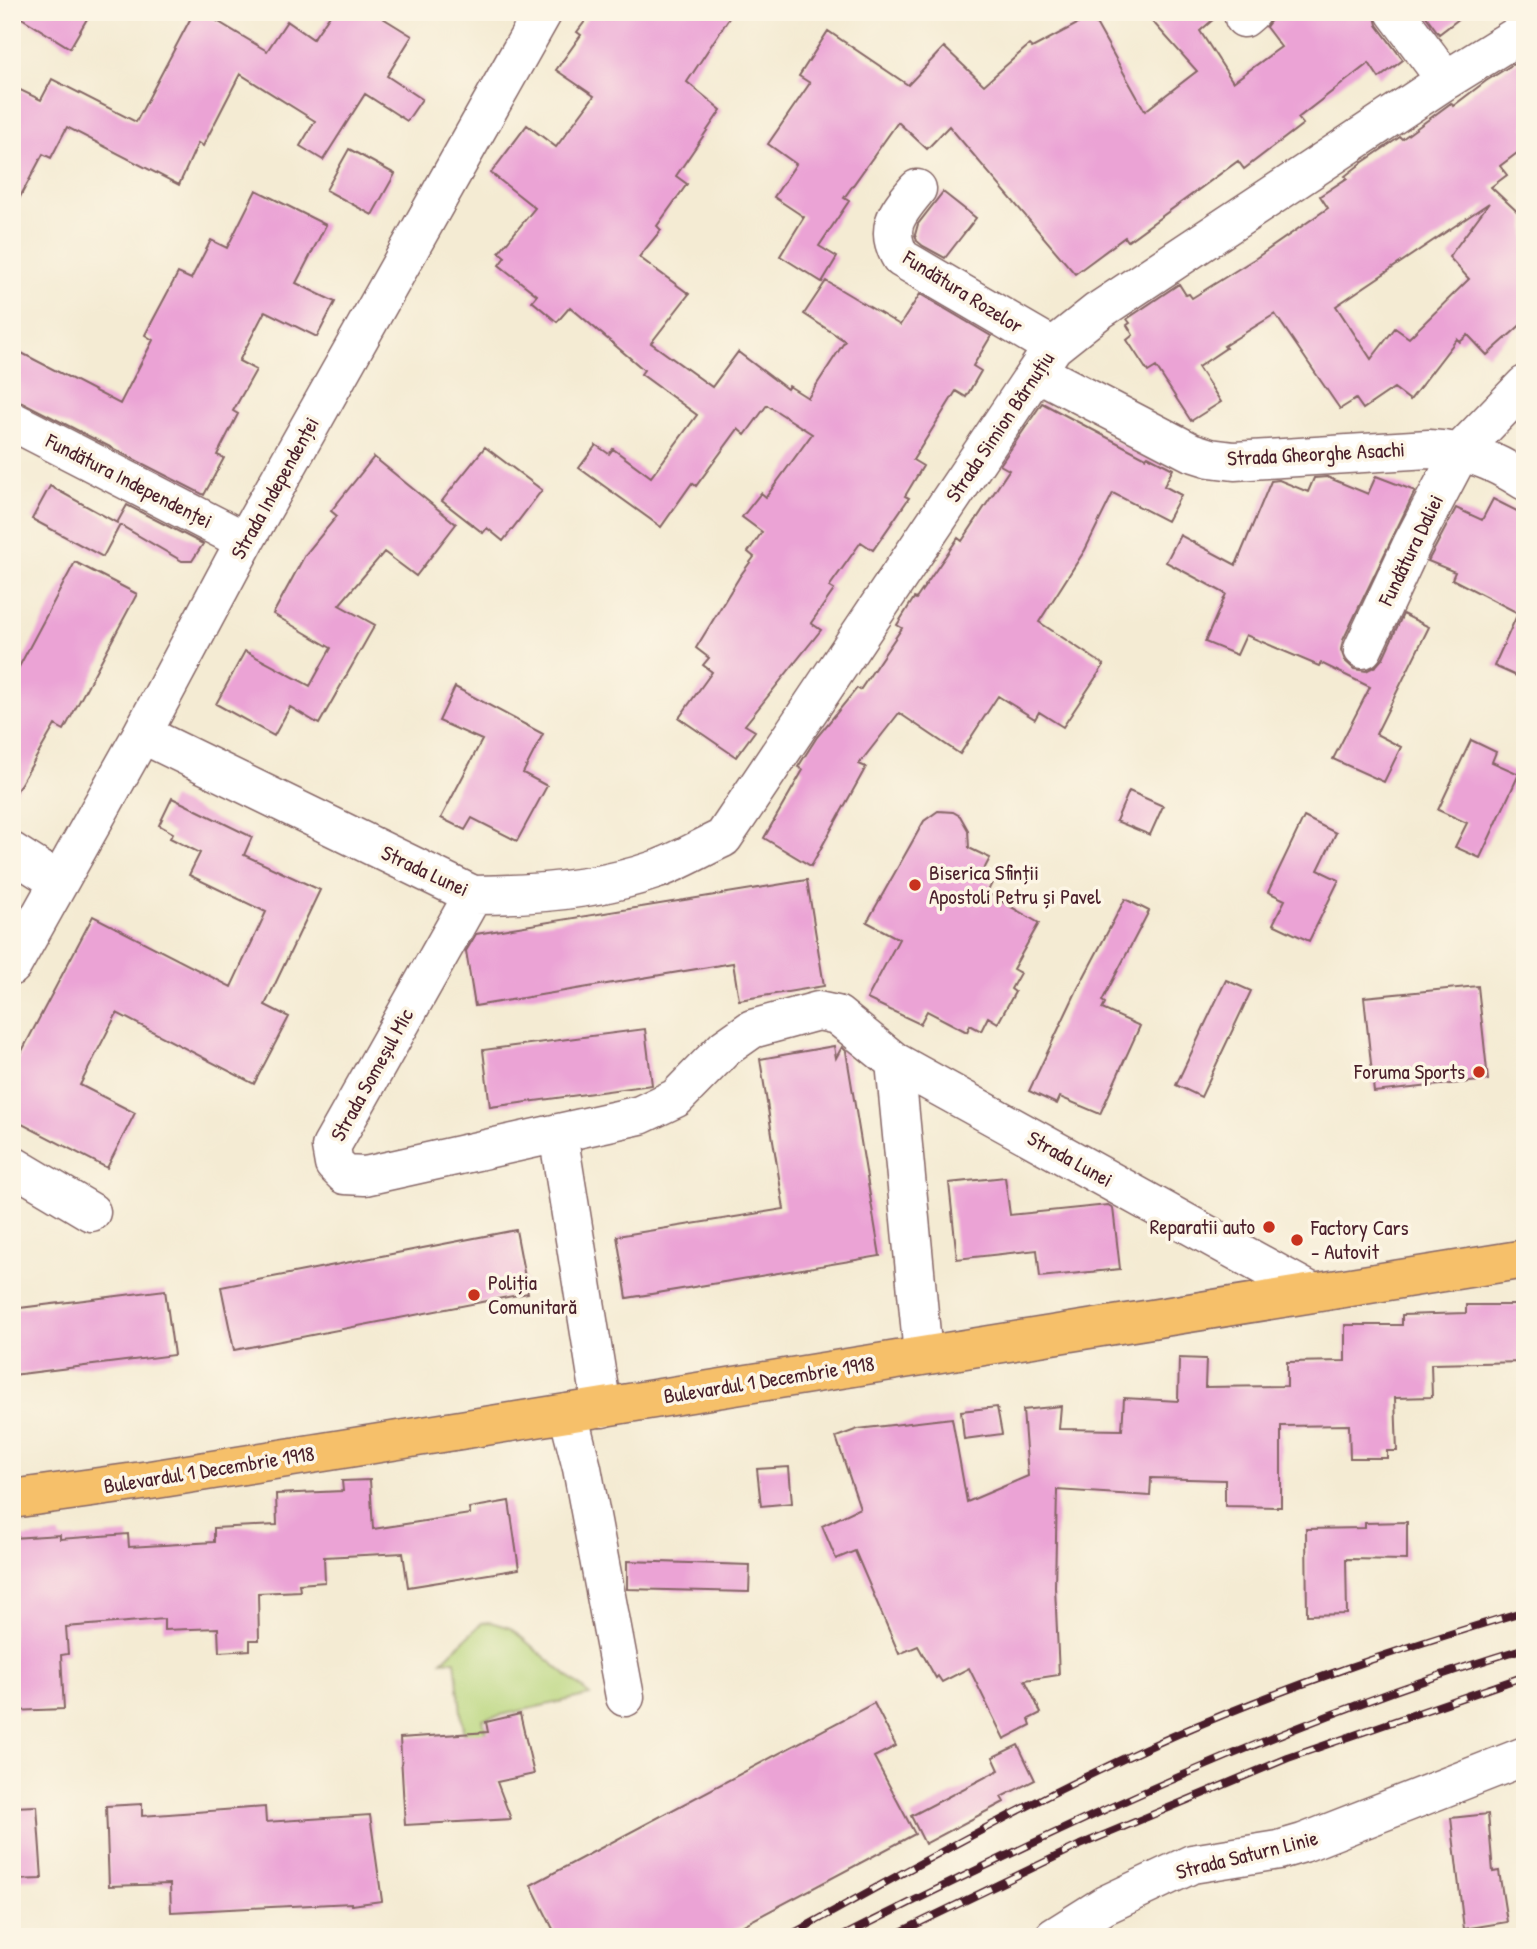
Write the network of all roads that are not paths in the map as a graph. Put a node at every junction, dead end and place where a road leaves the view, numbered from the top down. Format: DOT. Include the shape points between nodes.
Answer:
graph roads {
  1 [pos="543,12"];
  2 [pos="1395,12"];
  3 [pos="1525,32"];
  4 [pos="1446,80"];
  5 [pos="917,189"];
  6 [pos="1045,360"];
  7 [pos="1525,386"];
  8 [pos="12,421"];
  9 [pos="1461,451"];
  10 [pos="1525,481"];
  11 [pos="245,541"];
  12 [pos="1363,649"];
  13 [pos="142,734"];
  14 [pos="723,838"];
  15 [pos="12,852"];
  16 [pos="59,882"];
  17 [pos="473,895"];
  18 [pos="12,966"];
  19 [pos="837,1015"];
  20 [pos="895,1062"];
  21 [pos="558,1133"];
  22 [pos="12,1165"];
  23 [pos="91,1212"];
  24 [pos="1525,1259"];
  25 [pos="1311,1292"];
  26 [pos="923,1355"];
  27 [pos="585,1410"];
  28 [pos="12,1499"];
  29 [pos="625,1698"];
  30 [pos="1525,1756"];
  31 [pos="1054,1937"];
  1 -- 11 [label="street, Strada Independenței"];
  2 -- 4 [label="street"];
  3 -- 4 [label="street, Strada Simion Bărnuțiu"];
  4 -- 6 [label="street, Strada Simion Bărnuțiu" via="1108,304"];
  5 -- 6 [label="street, Fundătura Rozelor" via="896,215 893,244 901,258"];
  6 -- 9 [label="street, Strada Gheorghe Asachi" via="1191,452 1210,458 1234,461"];
  6 -- 14 [label="street, Strada Simion Bărnuțiu"];
  7 -- 9 [label="street, Fundătura Daliei"];
  8 -- 11 [label="street, Fundătura Independenței"];
  9 -- 10 [label="street, Strada Gheorghe Asachi"];
  9 -- 12 [label="street, Fundătura Daliei"];
  11 -- 13 [label="street, Strada Independenței"];
  13 -- 16 [label="street, Strada Independenței"];
  13 -- 17 [label="street, Strada Lunei"];
  14 -- 17 [label="street, Strada Lunei" via="655,870 595,884 517,895"];
  15 -- 16 [label="street"];
  16 -- 18 [label="street, Strada Independenței"];
  17 -- 21 [label="street, Strada Someșul Mic" via="331,1147 334,1164 345,1175 365,1176"];
  19 -- 20 [label="street, Strada Lunei"];
  19 -- 21 [label="street, Strada Someșul Mic" via="818,1011 752,1029 725,1048 676,1098 640,1115"];
  20 -- 25 [label="street, Strada Lunei"];
  20 -- 26 [label="street"];
  21 -- 27 [label="street"];
  22 -- 23 [label="street"];
  24 -- 25 [label="main road, Bulevardul 1 Decembrie 1918"];
  25 -- 26 [label="main road, Bulevardul 1 Decembrie 1918"];
  26 -- 27 [label="main road, Bulevardul 1 Decembrie 1918"];
  27 -- 28 [label="main road, Bulevardul 1 Decembrie 1918"];
  27 -- 29 [label="street" via="582,1468"];
  30 -- 31 [label="street, Strada Saturn Linie" via="1303,1843 1192,1864 1105,1905"];
}
